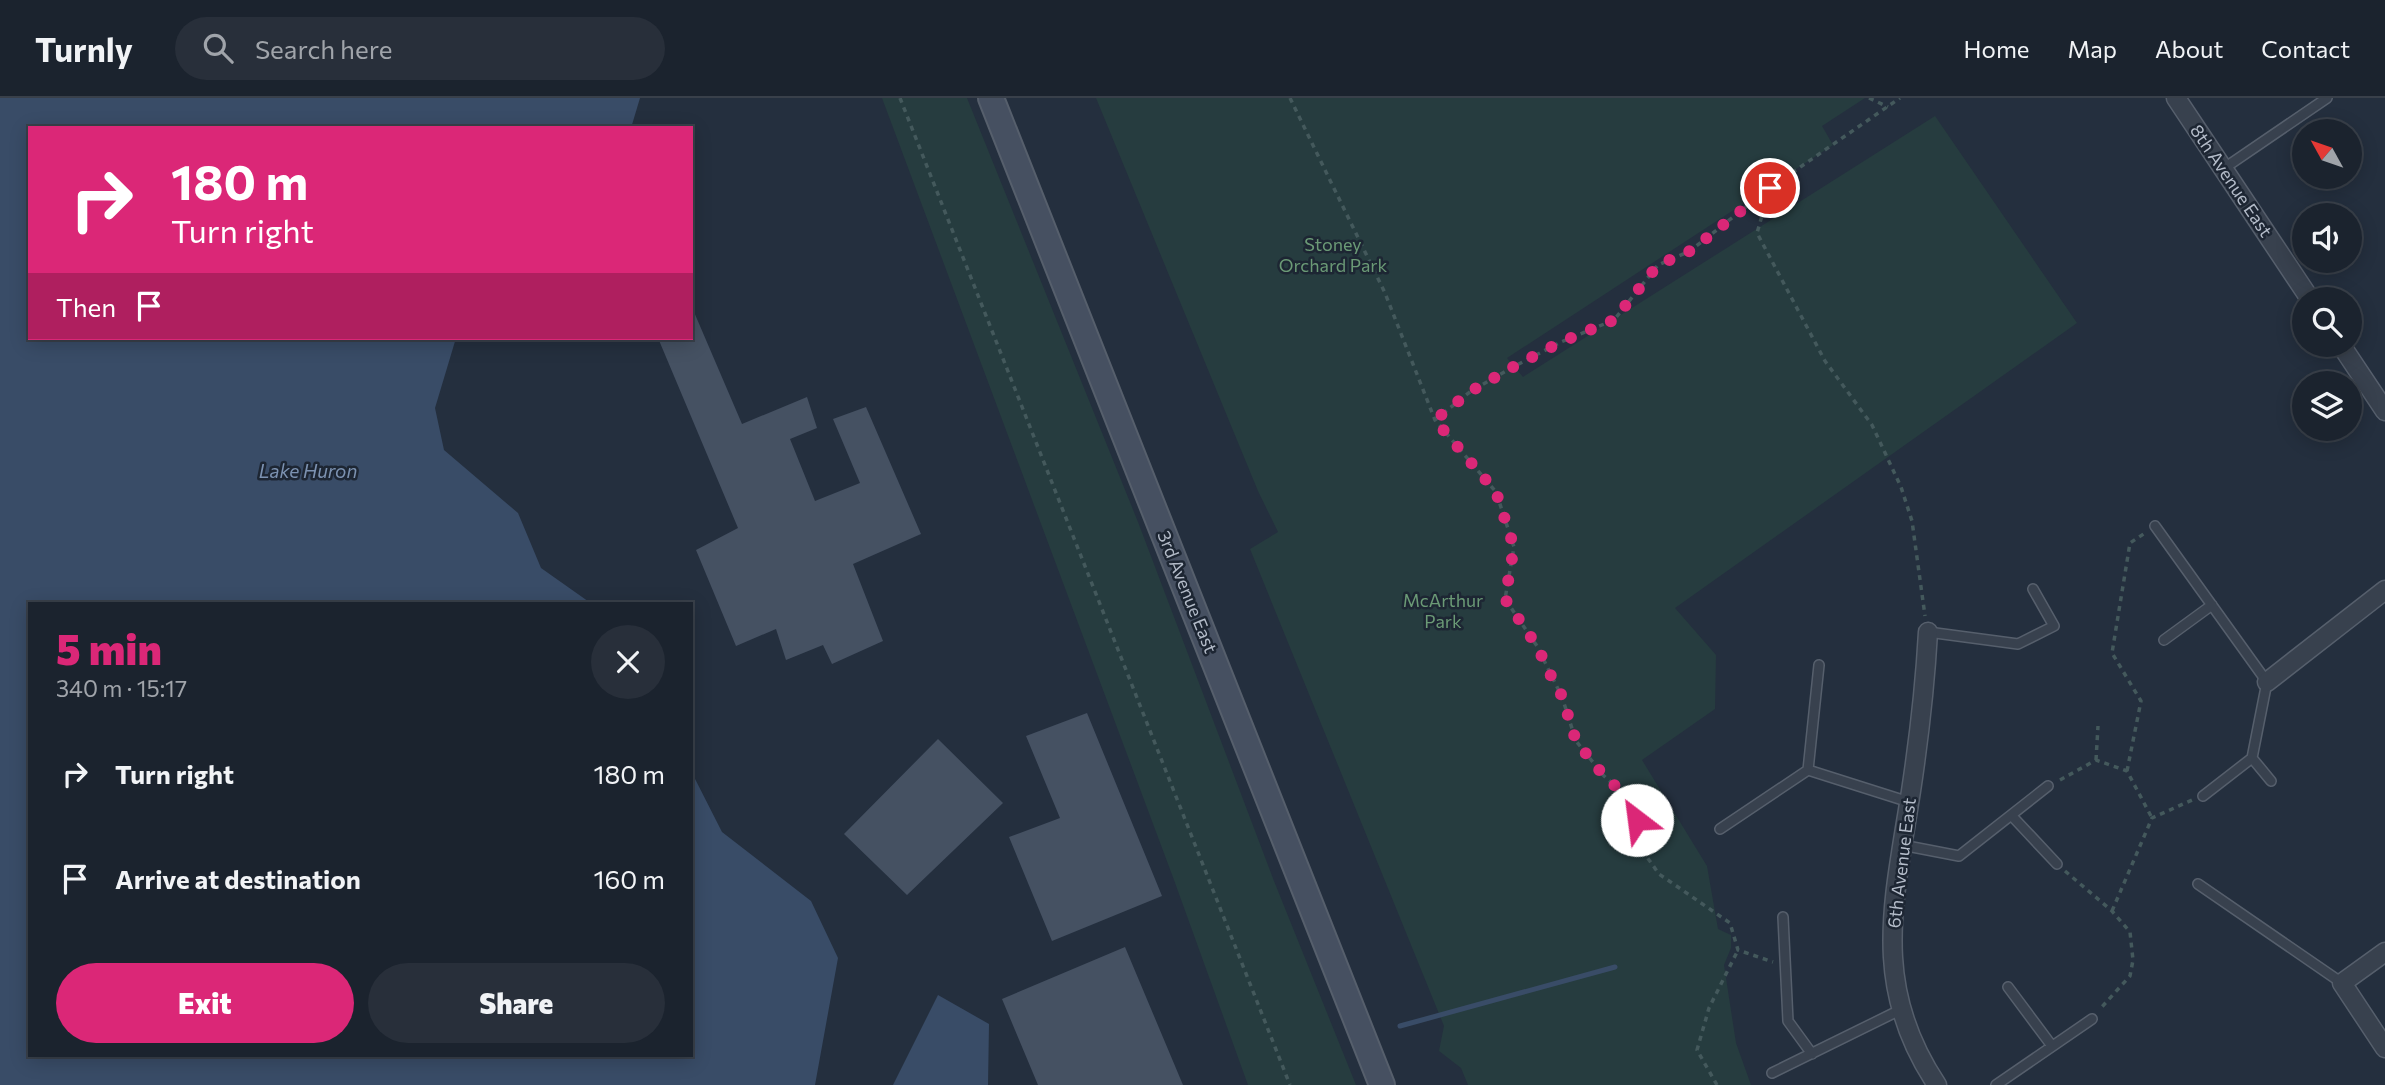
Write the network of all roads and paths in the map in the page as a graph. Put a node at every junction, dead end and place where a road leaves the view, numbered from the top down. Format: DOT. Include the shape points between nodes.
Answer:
graph roads {
  1 [pos="900,98"];
  2 [pos="991,98"];
  3 [pos="1290,98"];
  4 [pos="1869,98"];
  5 [pos="1900,98"];
  6 [pos="2176,98"];
  7 [pos="2328,98"];
  8 [pos="1888,107"];
  9 [pos="2223,169"];
  10 [pos="1770,188"];
  11 [pos="2302,287"];
  12 [pos="2349,357"];
  13 [pos="2385,411"];
  14 [pos="1435,420"];
  15 [pos="2155,526"];
  16 [pos="2033,589"];
  17 [pos="2385,590"];
  18 [pos="2212,605"];
  19 [pos="1928,632"];
  20 [pos="2164,640"];
  21 [pos="1819,665"];
  22 [pos="2267,682"];
  23 [pos="2098,726"];
  24 [pos="2252,758"];
  25 [pos="2096,760"];
  26 [pos="1808,770"];
  27 [pos="2127,771"];
  28 [pos="2272,781"];
  29 [pos="2048,786"];
  30 [pos="2203,796"];
  31 [pos="1909,802"];
  32 [pos="2011,815"];
  33 [pos="2152,818"];
  34 [pos="1720,829"];
  35 [pos="1902,845"];
  36 [pos="2057,864"];
  37 [pos="2198,884"];
  38 [pos="2112,911"];
  39 [pos="1783,916"];
  40 [pos="1738,950"];
  41 [pos="2385,952"];
  42 [pos="1785,965"];
  43 [pos="2342,983"];
  44 [pos="2008,987"];
  45 [pos="1900,1010"];
  46 [pos="2092,1018"];
  47 [pos="2052,1046"];
  48 [pos="2385,1048"];
  49 [pos="1812,1054"];
  50 [pos="1772,1073"];
  51 [pos="1290,1085"];
  52 [pos="1382,1085"];
  53 [pos="1717,1085"];
  54 [pos="1937,1085"];
  55 [pos="1996,1085"];
  1 -- 51 [label="path"];
  2 -- 52 [label="main road, 3rd Avenue East"];
  3 -- 14 [label="path" via="1385,293"];
  4 -- 8 [label="path"];
  5 -- 8 [label="path"];
  6 -- 9 [label="street, 8th Avenue East"];
  7 -- 9 [label="lane"];
  8 -- 10 [label="path"];
  9 -- 11 [label="street, 8th Avenue East"];
  10 -- 14 [label="path" via="1690,251 1658,265 1614,320 1515,366 1471,391"];
  10 -- 19 [label="path" via="1757,233 1825,361 1872,425 1901,487 1912,522"];
  12 -- 13 [label="street"];
  14 -- 40 [label="path" via="1496,492 1514,547 1505,599 1542,656 1562,696 1576,741 1632,801 1647,858 1660,874 1730,923"];
  15 -- 18 [label="lane"];
  15 -- 27 [label="path" via="2130,543 2112,653 2141,702"];
  16 -- 19 [label="lane" via="2054,626 2018,645"];
  17 -- 22 [label="street"];
  18 -- 20 [label="lane"];
  18 -- 22 [label="lane"];
  19 -- 31 [label="street, 6th Avenue East" via="1923,709"];
  21 -- 26 [label="lane"];
  22 -- 24 [label="lane"];
  23 -- 25 [label="path"];
  24 -- 28 [label="lane"];
  24 -- 30 [label="lane"];
  25 -- 27 [label="path"];
  25 -- 29 [label="path"];
  26 -- 31 [label="lane"];
  26 -- 34 [label="lane"];
  27 -- 33 [label="path"];
  29 -- 32 [label="lane"];
  30 -- 33 [label="path"];
  31 -- 35 [label="street, 6th Avenue East"];
  32 -- 35 [label="lane" via="1959,856"];
  32 -- 36 [label="lane"];
  33 -- 38 [label="path"];
  35 -- 45 [label="street, 6th Avenue East" via="1893,903 1893,968"];
  36 -- 38 [label="path"];
  37 -- 43 [label="lane"];
  38 -- 46 [label="path" via="2130,932 2133,960 2130,976"];
  39 -- 42 [label="lane"];
  40 -- 42 [label="path"];
  40 -- 53 [label="path" via="1709,1008 1697,1050"];
  41 -- 43 [label="street"];
  42 -- 49 [label="lane" via="1788,1021"];
  43 -- 48 [label="street"];
  44 -- 47 [label="lane"];
  45 -- 49 [label="lane"];
  45 -- 54 [label="street, 6th Avenue East" via="1916,1051"];
  46 -- 47 [label="lane"];
  47 -- 55 [label="lane"];
  49 -- 50 [label="lane"];
}
